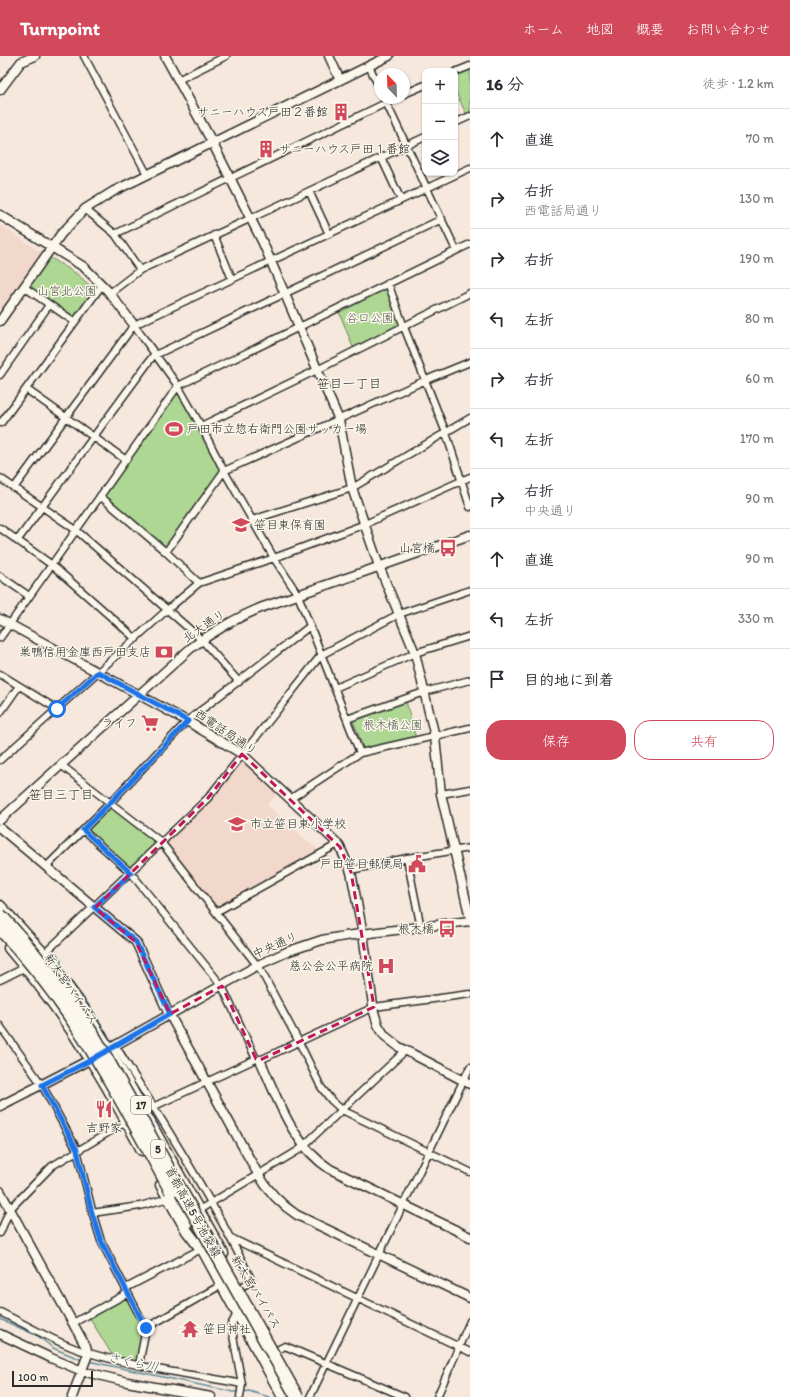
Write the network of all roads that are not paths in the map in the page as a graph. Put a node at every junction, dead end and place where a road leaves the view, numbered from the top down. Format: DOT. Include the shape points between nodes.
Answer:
graph roads {
  1 [pos="35,56"];
  2 [pos="84,56"];
  3 [pos="165,56"];
  4 [pos="226,56"];
  5 [pos="329,56"];
  6 [pos="389,56"];
  7 [pos="18,59"];
  8 [pos="369,66"];
  9 [pos="470,66"];
  10 [pos="458,71"];
  11 [pos="374,76"];
  12 [pos="178,80"];
  13 [pos="340,80"];
  14 [pos="422,86"];
  15 [pos="0,90"];
  16 [pos="410,91"];
  17 [pos="377,104"];
  18 [pos="387,104"];
  19 [pos="470,116"];
  20 [pos="458,122"];
  21 [pos="422,138"];
  22 [pos="212,142"];
  23 [pos="406,146"];
  24 [pos="381,157"];
  25 [pos="470,168"];
  26 [pos="147,174"];
  27 [pos="230,178"];
  28 [pos="427,188"];
  29 [pos="309,191"];
  30 [pos="401,200"];
  31 [pos="85,209"];
  32 [pos="0,215"];
  33 [pos="250,218"];
  34 [pos="442,219"];
  35 [pos="115,234"];
  36 [pos="329,234"];
  37 [pos="214,235"];
  38 [pos="470,244"];
  39 [pos="52,247"];
  40 [pos="456,250"];
  41 [pos="271,262"];
  42 [pos="140,270"];
  43 [pos="232,279"];
  44 [pos="388,283"];
  45 [pos="102,285"];
  46 [pos="24,287"];
  47 [pos="284,293"];
  48 [pos="470,293"];
  49 [pos="110,294"];
  50 [pos="49,305"];
  51 [pos="0,321"];
  52 [pos="75,322"];
  53 [pos="134,325"];
  54 [pos="298,327"];
  55 [pos="404,327"];
  56 [pos="156,355"];
  57 [pos="470,362"];
  58 [pos="317,370"];
  59 [pos="0,375"];
  60 [pos="426,380"];
  61 [pos="178,386"];
  62 [pos="26,389"];
  63 [pos="67,417"];
  64 [pos="470,418"];
  65 [pos="339,420"];
  66 [pos="0,422"];
  67 [pos="201,426"];
  68 [pos="446,433"];
  69 [pos="94,437"];
  70 [pos="126,460"];
  71 [pos="224,471"];
  72 [pos="470,477"];
  73 [pos="0,478"];
  74 [pos="461,481"];
  75 [pos="14,488"];
  76 [pos="352,488"];
  77 [pos="100,496"];
  78 [pos="42,507"];
  79 [pos="470,507"];
  80 [pos="252,520"];
  81 [pos="365,524"];
  82 [pos="0,528"];
  83 [pos="76,530"];
  84 [pos="470,535"];
  85 [pos="17,541"];
  86 [pos="166,552"];
  87 [pos="274,558"];
  88 [pos="52,565"];
  89 [pos="379,566"];
  90 [pos="0,576"];
  91 [pos="199,583"];
  92 [pos="470,590"];
  93 [pos="298,595"];
  94 [pos="30,596"];
  95 [pos="167,610"];
  96 [pos="399,614"];
  97 [pos="0,618"];
  98 [pos="10,624"];
  99 [pos="310,626"];
  100 [pos="470,636"];
  101 [pos="0,638"];
  102 [pos="136,639"];
  103 [pos="202,640"];
  104 [pos="415,652"];
  105 [pos="321,655"];
  106 [pos="98,672"];
  107 [pos="0,674"];
  108 [pos="470,680"];
  109 [pos="239,682"];
  110 [pos="19,686"];
  111 [pos="335,688"];
  112 [pos="424,692"];
  113 [pos="139,694"];
  114 [pos="57,709"];
  115 [pos="0,713"];
  116 [pos="347,719"];
  117 [pos="188,721"];
  118 [pos="470,728"];
  119 [pos="435,737"];
  120 [pos="360,753"];
  121 [pos="242,754"];
  122 [pos="0,760"];
  123 [pos="61,765"];
  124 [pos="470,789"];
  125 [pos="441,794"];
  126 [pos="290,799"];
  127 [pos="110,803"];
  128 [pos="0,820"];
  129 [pos="0,828"];
  130 [pos="83,830"];
  131 [pos="161,842"];
  132 [pos="338,844"];
  133 [pos="470,848"];
  134 [pos="454,850"];
  135 [pos="407,858"];
  136 [pos="46,867"];
  137 [pos="350,870"];
  138 [pos="131,873"];
  139 [pos="0,906"];
  140 [pos="94,907"];
  141 [pos="216,912"];
  142 [pos="0,915"];
  143 [pos="470,918"];
  144 [pos="0,920"];
  145 [pos="470,921"];
  146 [pos="0,924"];
  147 [pos="421,928"];
  148 [pos="0,929"];
  149 [pos="363,934"];
  150 [pos="12,937"];
  151 [pos="42,952"];
  152 [pos="27,961"];
  153 [pos="258,966"];
  154 [pos="0,980"];
  155 [pos="222,986"];
  156 [pos="470,994"];
  157 [pos="374,1007"];
  158 [pos="170,1014"];
  159 [pos="0,1026"];
  160 [pos="89,1039"];
  161 [pos="299,1042"];
  162 [pos="112,1047"];
  163 [pos="405,1051"];
  164 [pos="91,1060"];
  165 [pos="258,1060"];
  166 [pos="470,1068"];
  167 [pos="207,1082"];
  168 [pos="467,1082"];
  169 [pos="42,1085"];
  170 [pos="0,1106"];
  171 [pos="149,1109"];
  172 [pos="342,1110"];
  173 [pos="126,1122"];
  174 [pos="303,1146"];
  175 [pos="77,1150"];
  176 [pos="429,1152"];
  177 [pos="470,1172"];
  178 [pos="258,1174"];
  179 [pos="0,1191"];
  180 [pos="169,1198"];
  181 [pos="211,1203"];
  182 [pos="404,1205"];
  183 [pos="10,1209"];
  184 [pos="200,1210"];
  185 [pos="92,1213"];
  186 [pos="0,1233"];
  187 [pos="470,1236"];
  188 [pos="231,1238"];
  189 [pos="201,1249"];
  190 [pos="380,1254"];
  191 [pos="221,1285"];
  192 [pos="241,1287"];
  193 [pos="127,1290"];
  194 [pos="358,1298"];
  195 [pos="470,1298"];
  196 [pos="0,1312"];
  197 [pos="237,1314"];
  198 [pos="257,1320"];
  199 [pos="470,1321"];
  200 [pos="73,1323"];
  201 [pos="146,1328"];
  202 [pos="0,1334"];
  203 [pos="459,1347"];
  204 [pos="275,1351"];
  205 [pos="470,1352"];
  206 [pos="88,1353"];
  207 [pos="327,1363"];
  208 [pos="139,1365"];
  209 [pos="82,1369"];
  210 [pos="242,1386"];
  211 [pos="240,1396"];
  212 [pos="72,1397"];
  213 [pos="211,1397"];
  214 [pos="283,1397"];
  215 [pos="288,1397"];
  216 [pos="296,1397"];
  217 [pos="301,1397"];
  218 [pos="310,1397"];
  219 [pos="405,1397"];
  220 [pos="437,1397"];
  1 -- 7 [label="street"];
  2 -- 26 [label="street"];
  3 -- 12 [label="street"];
  4 -- 12 [label="street"];
  5 -- 13 [label="street"];
  6 -- 8 [label="street"];
  7 -- 15 [label="street"];
  8 -- 11 [label="street"];
  8 -- 13 [label="street"];
  9 -- 10 [label="street"];
  12 -- 22 [label="street"];
  13 -- 22 [label="street"];
  14 -- 16 [label="street"];
  17 -- 27 [label="street"];
  18 -- 23 [label="street"];
  19 -- 20 [label="street"];
  21 -- 23 [label="street"];
  22 -- 26 [label="street"];
  22 -- 27 [label="street"];
  23 -- 24 [label="street"];
  23 -- 28 [label="street"];
  24 -- 29 [label="street"];
  24 -- 30 [label="street"];
  25 -- 28 [label="street"];
  26 -- 31 [label="street" via="114,190"];
  27 -- 33 [label="street"];
  27 -- 35 [label="street"];
  28 -- 30 [label="street"];
  28 -- 34 [label="street"];
  29 -- 33 [label="street"];
  29 -- 36 [label="street"];
  30 -- 36 [label="street"];
  31 -- 35 [label="street"];
  31 -- 39 [label="street"];
  32 -- 39 [label="street"];
  33 -- 37 [label="street"];
  33 -- 41 [label="street"];
  34 -- 40 [label="street"];
  34 -- 47 [label="street"];
  35 -- 42 [label="street"];
  36 -- 41 [label="street"];
  37 -- 42 [label="street"];
  37 -- 43 [label="street"];
  38 -- 40 [label="street"];
  39 -- 45 [label="street" via="84,267"];
  39 -- 46 [label="street"];
  40 -- 44 [label="street"];
  41 -- 43 [label="street"];
  41 -- 47 [label="street"];
  42 -- 49 [label="street"];
  43 -- 53 [label="street"];
  44 -- 54 [label="street"];
  44 -- 55 [label="street"];
  45 -- 49 [label="street"];
  45 -- 52 [label="street"];
  46 -- 50 [label="street"];
  46 -- 51 [label="street"];
  47 -- 54 [label="street"];
  47 -- 56 [label="street"];
  48 -- 55 [label="street"];
  49 -- 53 [label="street"];
  50 -- 52 [label="street"];
  50 -- 59 [label="street"];
  52 -- 62 [label="street"];
  53 -- 56 [label="street"];
  53 -- 63 [label="street"];
  54 -- 58 [label="street"];
  54 -- 61 [label="street"];
  55 -- 58 [label="street"];
  55 -- 60 [label="street"];
  56 -- 61 [label="street"];
  56 -- 69 [label="street"];
  57 -- 60 [label="street"];
  58 -- 65 [label="street"];
  58 -- 67 [label="street"];
  60 -- 65 [label="street"];
  60 -- 68 [label="street"];
  61 -- 67 [label="street"];
  61 -- 70 [label="street"];
  62 -- 63 [label="street"];
  62 -- 66 [label="street"];
  63 -- 69 [label="street"];
  63 -- 75 [label="street"];
  64 -- 68 [label="street"];
  65 -- 71 [label="street"];
  65 -- 76 [label="street"];
  67 -- 71 [label="street"];
  68 -- 74 [label="street"];
  68 -- 76 [label="street"];
  69 -- 70 [label="street"];
  69 -- 78 [label="street"];
  70 -- 77 [label="street"];
  71 -- 80 [label="street"];
  71 -- 86 [label="street"];
  72 -- 74 [label="street"];
  73 -- 75 [label="street"];
  74 -- 79 [label="street"];
  74 -- 81 [label="street"];
  75 -- 78 [label="street"];
  76 -- 80 [label="street"];
  76 -- 81 [label="street"];
  77 -- 83 [label="street"];
  77 -- 86 [label="street"];
  78 -- 83 [label="street"];
  78 -- 85 [label="street"];
  80 -- 87 [label="street"];
  81 -- 87 [label="street"];
  81 -- 89 [label="street"];
  82 -- 85 [label="street"];
  83 -- 88 [label="street"];
  83 -- 95 [label="street"];
  84 -- 89 [label="street, 北大通り"];
  85 -- 88 [label="street"];
  86 -- 91 [label="street"];
  87 -- 91 [label="street"];
  87 -- 93 [label="street"];
  88 -- 94 [label="street"];
  88 -- 102 [label="street"];
  89 -- 93 [label="street, 北大通り"];
  89 -- 96 [label="street"];
  90 -- 94 [label="street"];
  91 -- 95 [label="street"];
  92 -- 96 [label="street"];
  93 -- 99 [label="street"];
  93 -- 103 [label="street, 北大通り" via="247,613"];
  94 -- 98 [label="street"];
  95 -- 102 [label="street"];
  95 -- 103 [label="street"];
  96 -- 104 [label="street"];
  96 -- 105 [label="street"];
  97 -- 98 [label="street, 西電話局通り"];
  98 -- 101 [label="street"];
  98 -- 106 [label="street, 西電話局通り"];
  99 -- 105 [label="street"];
  99 -- 109 [label="street"];
  100 -- 104 [label="street"];
  102 -- 106 [label="street"];
  103 -- 109 [label="street"];
  103 -- 113 [label="street, 北大通り"];
  104 -- 111 [label="street"];
  104 -- 112 [label="street"];
  105 -- 111 [label="street"];
  105 -- 121 [label="street"];
  106 -- 113 [label="street, 西電話局通り"];
  106 -- 114 [label="street"];
  107 -- 110 [label="street"];
  108 -- 112 [label="street"];
  109 -- 117 [label="street"];
  110 -- 114 [label="street"];
  110 -- 115 [label="street"];
  111 -- 116 [label="street"];
  112 -- 116 [label="street"];
  112 -- 119 [label="street"];
  113 -- 117 [label="street, 西電話局通り"];
  113 -- 123 [label="street, 北大通り"];
  114 -- 122 [label="street"];
  116 -- 120 [label="street"];
  117 -- 121 [label="street, 西電話局通り"];
  117 -- 127 [label="street"];
  118 -- 119 [label="street"];
  119 -- 120 [label="street"];
  119 -- 125 [label="street"];
  120 -- 126 [label="street"];
  121 -- 126 [label="street, 西電話局通り"];
  121 -- 131 [label="street" via="208,798"];
  123 -- 127 [label="street"];
  123 -- 128 [label="street, 北大通り"];
  124 -- 125 [label="street"];
  125 -- 134 [label="street"];
  126 -- 132 [label="street, 西電話局通り"];
  127 -- 130 [label="street"];
  127 -- 131 [label="street"];
  129 -- 136 [label="street"];
  130 -- 136 [label="street"];
  130 -- 138 [label="street"];
  131 -- 138 [label="street"];
  131 -- 141 [label="street"];
  132 -- 137 [label="street, 西電話局通り"];
  132 -- 141 [label="street"];
  133 -- 134 [label="street"];
  134 -- 135 [label="street"];
  134 -- 143 [label="street"];
  135 -- 137 [label="street"];
  135 -- 147 [label="street"];
  136 -- 140 [label="street"];
  137 -- 149 [label="street, 西電話局通り"];
  138 -- 140 [label="street"];
  138 -- 155 [label="street"];
  139 -- 150 [label="highway, 17"];
  140 -- 151 [label="street"];
  140 -- 158 [label="street" via="136,942"];
  141 -- 153 [label="street"];
  142 -- 216 [label="highway, 首都高速5号池袋線 / 5, bridge" via="60,985 95,1038"];
  144 -- 150 [label="highway, 17"];
  145 -- 147 [label="street, 中央通り"];
  146 -- 150 [label="highway, 17"];
  147 -- 149 [label="street, 中央通り"];
  148 -- 215 [label="highway, 首都高速5号池袋線 / 5, bridge" via="52,992 106,1074"];
  149 -- 153 [label="street, 中央通り" via="311,943"];
  149 -- 157 [label="street, 西電話局通り"];
  150 -- 151 [label="highway, 17"];
  150 -- 152 [label="highway, 17"];
  151 -- 152 [label="highway" via="31,947 25,950 22,956"];
  151 -- 162 [label="highway, 17"];
  152 -- 154 [label="street"];
  152 -- 160 [label="highway, 新大宮バイパス / 17"];
  152 -- 164 [label="highway, 17"];
  153 -- 155 [label="street, 中央通り"];
  153 -- 161 [label="street"];
  155 -- 158 [label="street, 中央通り"];
  155 -- 165 [label="street"];
  156 -- 157 [label="street"];
  157 -- 161 [label="street"];
  157 -- 163 [label="street, 西電話局通り" via="376,1020 385,1036"];
  158 -- 162 [label="street, 中央通り"];
  158 -- 167 [label="street"];
  159 -- 169 [label="street"];
  161 -- 165 [label="street"];
  161 -- 172 [label="street" via="320,1087"];
  162 -- 164 [label="street, 中央通り"];
  162 -- 171 [label="highway, 17"];
  163 -- 168 [label="street, 西電話局通り"];
  163 -- 172 [label="street"];
  164 -- 169 [label="street, 中央通り"];
  164 -- 173 [label="highway, 17"];
  165 -- 167 [label="street"];
  165 -- 174 [label="street" via="292,1130"];
  166 -- 168 [label="street"];
  167 -- 171 [label="street"];
  167 -- 178 [label="street"];
  168 -- 176 [label="street"];
  169 -- 170 [label="street, 中央通り"];
  169 -- 175 [label="street"];
  171 -- 181 [label="street"];
  171 -- 184 [label="highway, 17"];
  172 -- 174 [label="street"];
  172 -- 176 [label="street"];
  173 -- 175 [label="street"];
  173 -- 180 [label="highway, 17"];
  174 -- 178 [label="street"];
  174 -- 182 [label="street" via="330,1168"];
  175 -- 183 [label="street" via="52,1166"];
  175 -- 185 [label="street"];
  176 -- 177 [label="street"];
  176 -- 182 [label="street"];
  178 -- 181 [label="street"];
  178 -- 190 [label="street" via="270,1192 291,1211"];
  179 -- 183 [label="street"];
  180 -- 185 [label="street" via="140,1206"];
  180 -- 189 [label="highway, 17" via="187,1231"];
  181 -- 184 [label="street"];
  181 -- 188 [label="street"];
  182 -- 187 [label="street"];
  182 -- 190 [label="street"];
  183 -- 186 [label="street"];
  183 -- 200 [label="street"];
  184 -- 192 [label="highway, 17"];
  185 -- 193 [label="street" via="101,1241"];
  188 -- 192 [label="street" via="251,1279"];
  188 -- 194 [label="street"];
  189 -- 191 [label="highway, 新大宮バイパス / 17"];
  189 -- 193 [label="street"];
  189 -- 198 [label="highway, 新大宮バイパス / 17" via="183,1208 113,1078"];
  190 -- 194 [label="street"];
  190 -- 195 [label="street"];
  191 -- 197 [label="highway, 新大宮バイパス / 17"];
  191 -- 201 [label="street"];
  192 -- 198 [label="highway, 17"];
  193 -- 200 [label="street"];
  193 -- 201 [label="street"];
  194 -- 203 [label="street"];
  194 -- 207 [label="street"];
  196 -- 206 [label="street"];
  197 -- 210 [label="street" via="231,1325"];
  197 -- 214 [label="highway, 新大宮バイパス / 17"];
  198 -- 204 [label="highway, 新大宮バイパス / 17"];
  199 -- 203 [label="street"];
  200 -- 206 [label="street"];
  201 -- 208 [label="street"];
  202 -- 209 [label="street" via="51,1358"];
  203 -- 205 [label="street"];
  203 -- 220 [label="street"];
  204 -- 207 [label="street" via="286,1346"];
  204 -- 217 [label="highway, 新大宮バイパス / 17"];
  206 -- 208 [label="street"];
  206 -- 209 [label="street"];
  207 -- 218 [label="street"];
  207 -- 219 [label="street"];
  208 -- 210 [label="street"];
  209 -- 212 [label="street"];
  209 -- 213 [label="street" via="127,1382"];
  210 -- 211 [label="street"];
}
